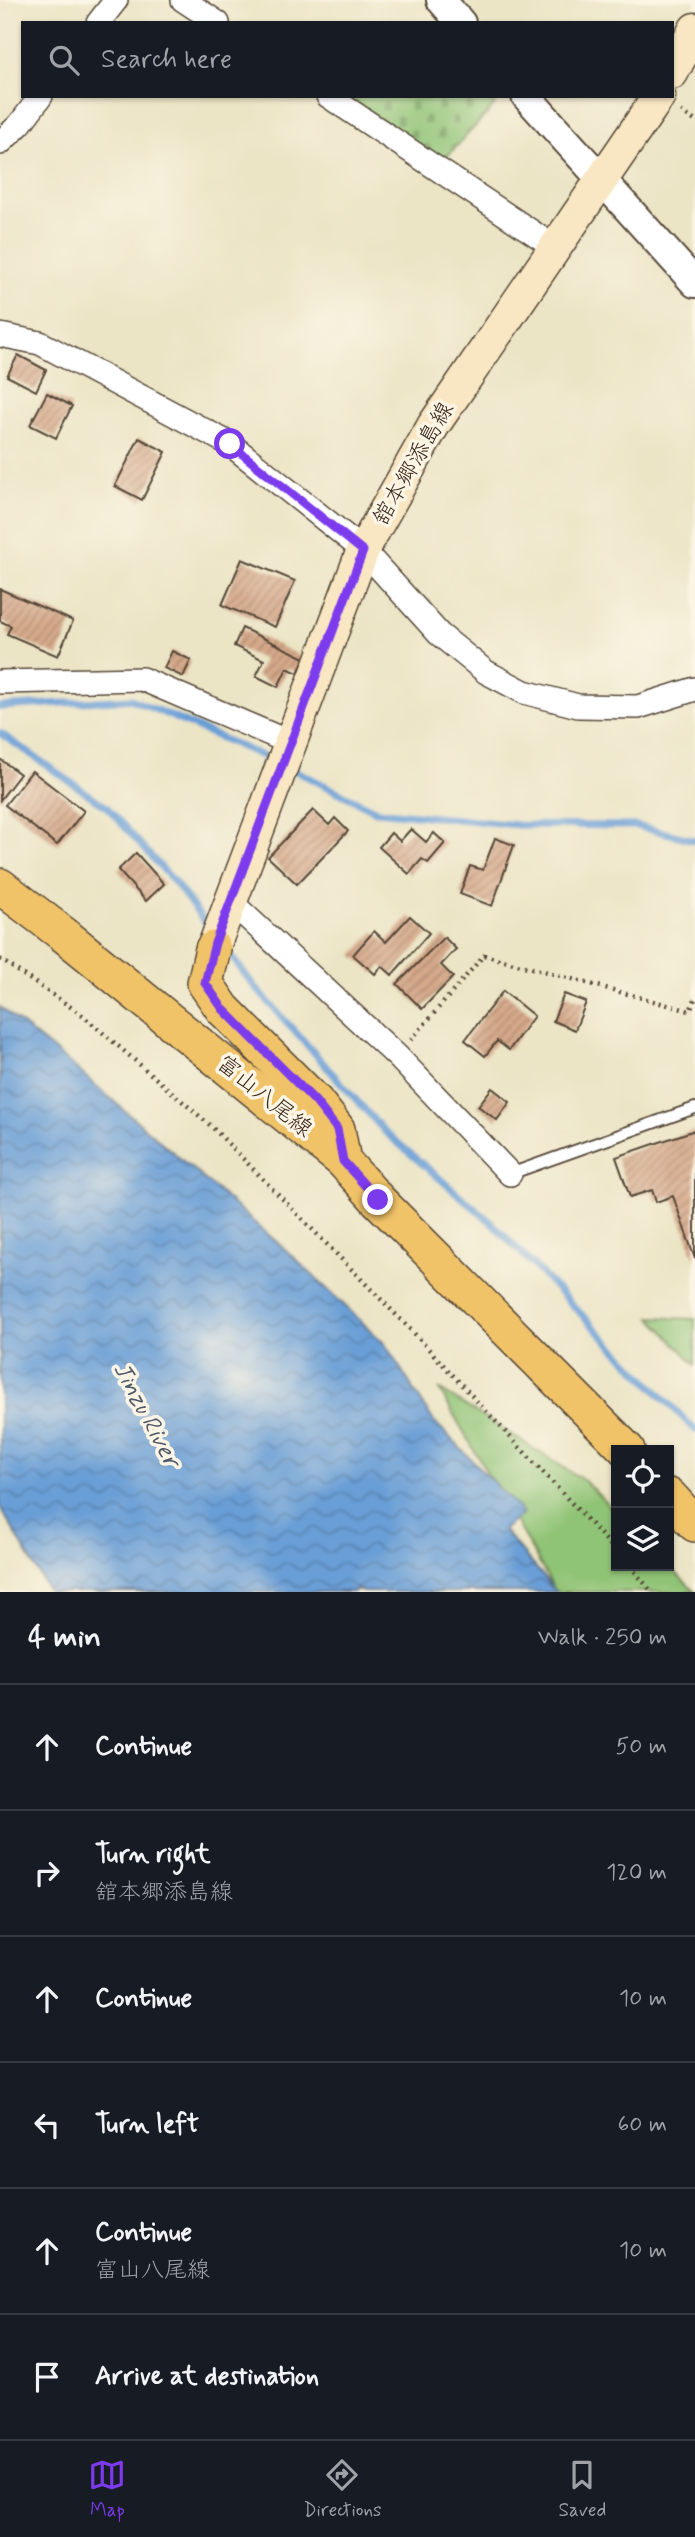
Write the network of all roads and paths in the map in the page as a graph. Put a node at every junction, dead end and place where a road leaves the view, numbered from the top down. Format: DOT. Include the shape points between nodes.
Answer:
graph roads {
  1 [pos="116,0"];
  2 [pos="183,0"];
  3 [pos="441,0"];
  4 [pos="100,21"];
  5 [pos="215,21"];
  6 [pos="459,21"];
  7 [pos="695,29"];
  8 [pos="674,69"];
  9 [pos="40,98"];
  10 [pos="331,98"];
  11 [pos="528,98"];
  12 [pos="658,98"];
  13 [pos="0,144"];
  14 [pos="601,180"];
  15 [pos="555,248"];
  16 [pos="695,284"];
  17 [pos="0,335"];
  18 [pos="363,551"];
  19 [pos="0,682"];
  20 [pos="695,689"];
  21 [pos="291,743"];
  22 [pos="0,886"];
  23 [pos="221,928"];
  24 [pos="0,959"];
  25 [pos="695,999"];
  26 [pos="397,1056"];
  27 [pos="695,1108"];
  28 [pos="343,1161"];
  29 [pos="510,1174"];
  30 [pos="621,1445"];
  31 [pos="674,1501"];
  32 [pos="695,1524"];
  33 [pos="611,1546"];
  34 [pos="634,1571"];
  35 [pos="652,1592"];
  1 -- 4 [label="street"];
  2 -- 5 [label="street"];
  3 -- 6 [label="street"];
  7 -- 8 [label="main road"];
  9 -- 13 [label="street"];
  10 -- 15 [label="street"];
  11 -- 14 [label="street"];
  12 -- 14 [label="main road, 舘本郷添島線"];
  14 -- 15 [label="main road, 舘本郷添島線"];
  14 -- 16 [label="street"];
  15 -- 18 [label="main road, 舘本郷添島線" via="433,426"];
  17 -- 18 [label="street" via="40,343 230,444"];
  18 -- 20 [label="street" via="439,634 486,672 524,692 578,706 638,707"];
  18 -- 21 [label="main road, 舘本郷添島線"];
  19 -- 21 [label="street" via="142,679"];
  21 -- 23 [label="main road, 舘本郷添島線"];
  22 -- 28 [label="main road, 富山八尾線"];
  23 -- 26 [label="street"];
  23 -- 28 [label="main road" via="205,983 223,1009 337,1129"];
  24 -- 33 [label="path" via="81,1014 211,1126 411,1330"];
  25 -- 26 [label="path" via="690,1011 484,955"];
  26 -- 29 [label="street"];
  27 -- 29 [label="lane"];
  28 -- 30 [label="main road, 富山八尾線"];
  31 -- 32 [label="main road"];
  34 -- 35 [label="path"];
}
